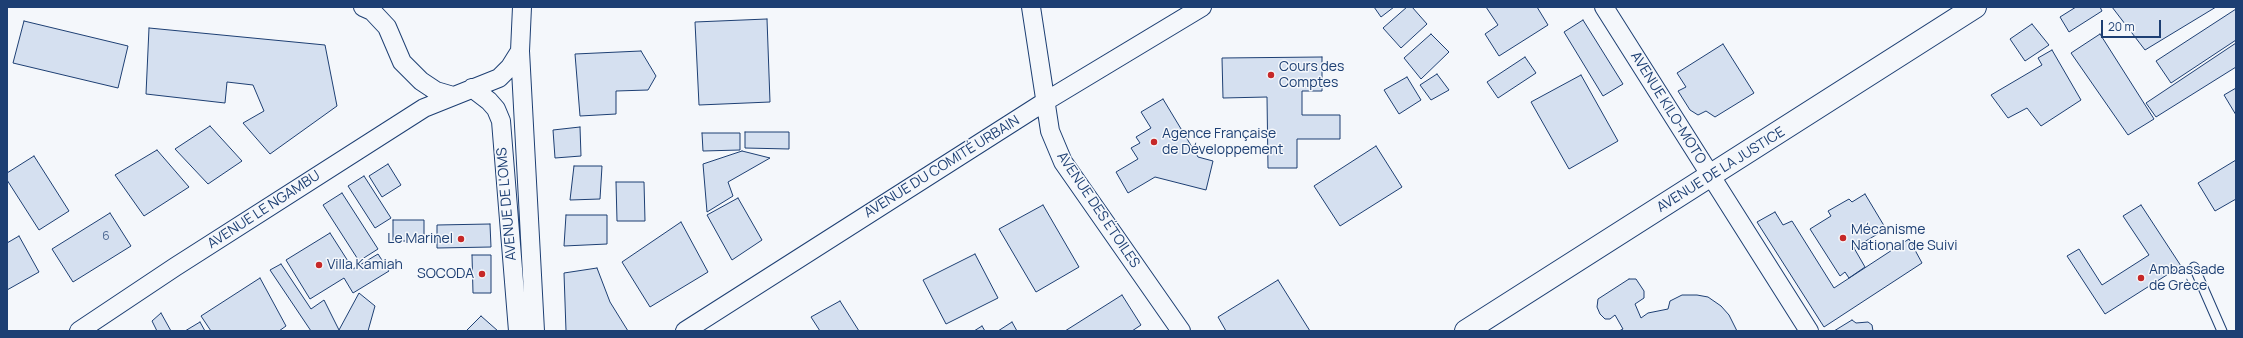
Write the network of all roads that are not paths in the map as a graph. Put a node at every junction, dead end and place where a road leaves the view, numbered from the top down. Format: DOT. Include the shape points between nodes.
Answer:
graph roads {
  1 [pos="364,7"];
  2 [pos="522,7"];
  3 [pos="1031,7"];
  4 [pos="1202,7"];
  5 [pos="1604,7"];
  6 [pos="1975,7"];
  7 [pos="520,51"];
  8 [pos="472,88"];
  9 [pos="453,96"];
  10 [pos="1046,101"];
  11 [pos="1711,177"];
  12 [pos="2194,267"];
  13 [pos="79,331"];
  14 [pos="518,331"];
  15 [pos="535,331"];
  16 [pos="685,331"];
  17 [pos="1181,331"];
  18 [pos="1466,331"];
  19 [pos="1809,331"];
  20 [pos="2222,331"];
  1 -- 9 [label="street" via="372,10 387,27 402,62 421,81 436,91"];
  2 -- 7 [label="street"];
  3 -- 10 [label="street, AVENUE DES ÉTOILES"];
  4 -- 10 [label="street, AVENUE DU COMITÉ URBAIN"];
  5 -- 11 [label="street, AVENUE KILO-MOTO"];
  6 -- 11 [label="main road, AVENUE DE LA JUSTICE"];
  7 -- 8 [label="street, AVENUE LE NGAMBU" via="499,78"];
  7 -- 15 [label="street"];
  8 -- 9 [label="street, AVENUE LE NGAMBU"];
  8 -- 14 [label="street, AVENUE DE L'OMS" via="489,101 501,121"];
  9 -- 13 [label="street, AVENUE LE NGAMBU" via="424,108"];
  10 -- 16 [label="street, AVENUE DU COMITÉ URBAIN"];
  10 -- 17 [label="street, AVENUE DES ÉTOILES" via="1050,131 1063,162"];
  11 -- 18 [label="main road, AVENUE DE LA JUSTICE"];
  11 -- 19 [label="street, AVENUE KILO-MOTO"];
  12 -- 20 [label="lane"];
}
